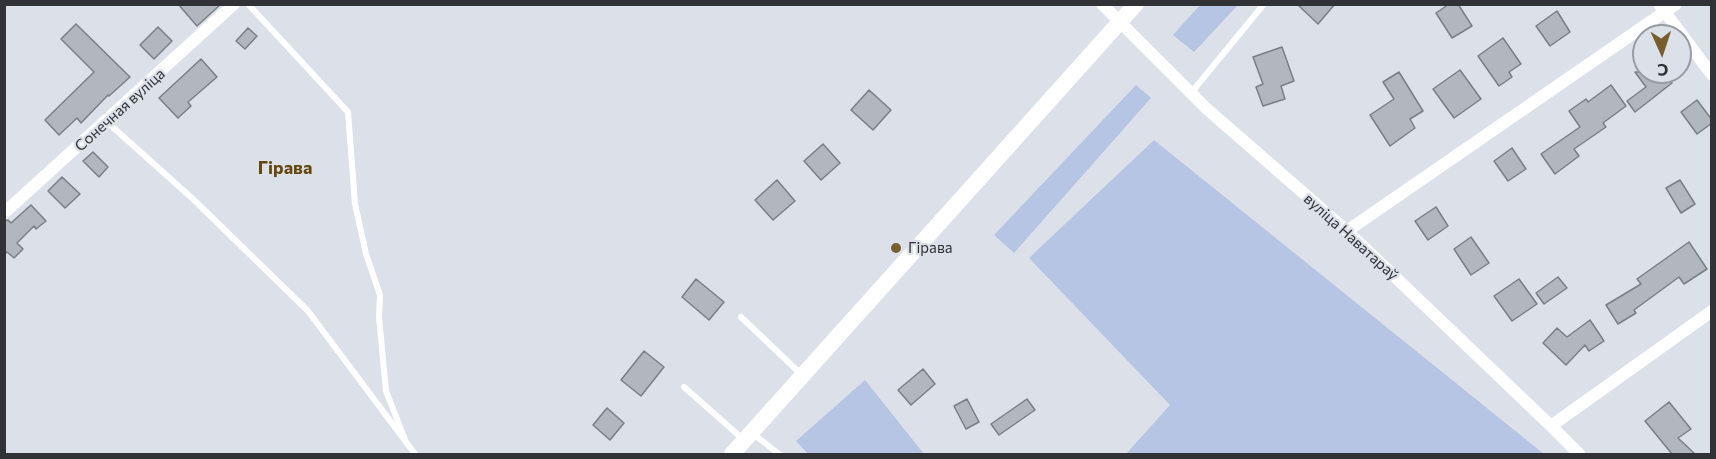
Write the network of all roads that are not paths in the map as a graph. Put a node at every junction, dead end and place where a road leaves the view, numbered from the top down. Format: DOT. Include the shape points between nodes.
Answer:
graph roads {
  1 [pos="234,4"];
  2 [pos="248,4"];
  3 [pos="1102,4"];
  4 [pos="1136,4"];
  5 [pos="1264,4"];
  6 [pos="1676,4"];
  7 [pos="1662,8"];
  8 [pos="1119,23"];
  9 [pos="1712,75"];
  10 [pos="1191,93"];
  11 [pos="107,122"];
  12 [pos="4,213"];
  13 [pos="1347,231"];
  14 [pos="1712,311"];
  15 [pos="741,317"];
  16 [pos="803,375"];
  17 [pos="684,387"];
  18 [pos="1551,426"];
  19 [pos="748,436"];
  20 [pos="406,442"];
  21 [pos="415,454"];
  22 [pos="732,454"];
  23 [pos="779,454"];
  24 [pos="1579,454"];
  1 -- 11 [label="street, Сонечная вуліца"];
  2 -- 20 [label="lane" via="348,112 355,204 380,295 386,391"];
  3 -- 8 [label="street, вуліца Наватараў"];
  4 -- 8 [label="main road"];
  5 -- 10 [label="lane"];
  6 -- 7 [label="street"];
  7 -- 9 [label="street"];
  7 -- 13 [label="street"];
  8 -- 10 [label="street, вуліца Наватараў"];
  8 -- 16 [label="main road"];
  10 -- 13 [label="street, вуліца Наватараў"];
  11 -- 12 [label="street, Сонечная вуліца"];
  11 -- 20 [label="lane" via="308,311"];
  13 -- 18 [label="street, вуліца Наватараў"];
  14 -- 18 [label="street"];
  15 -- 16 [label="lane"];
  16 -- 19 [label="main road"];
  17 -- 19 [label="lane"];
  18 -- 24 [label="street, вуліца Наватараў"];
  19 -- 22 [label="main road"];
  19 -- 23 [label="lane"];
  20 -- 21 [label="lane"];
}
